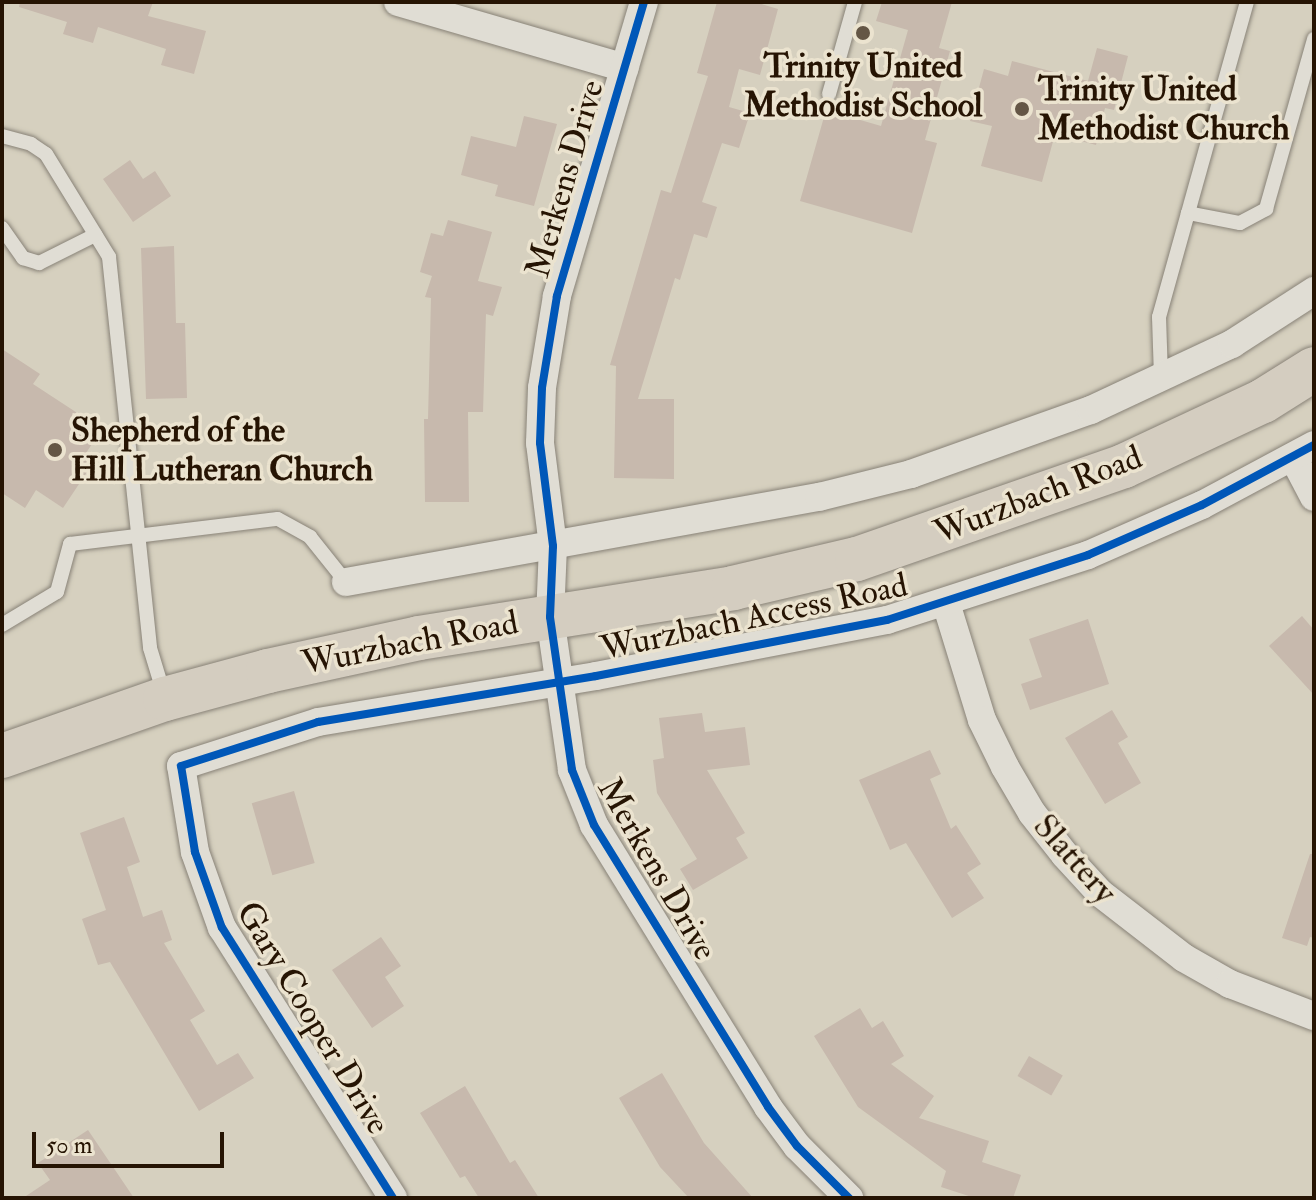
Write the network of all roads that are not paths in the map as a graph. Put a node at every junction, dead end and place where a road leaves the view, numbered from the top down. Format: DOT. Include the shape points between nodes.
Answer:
graph roads {
  1 [pos="398,2"];
  2 [pos="644,2"];
  3 [pos="855,2"];
  4 [pos="1247,2"];
  5 [pos="1314,39"];
  6 [pos="625,68"];
  7 [pos="829,94"];
  8 [pos="2,136"];
  9 [pos="1188,213"];
  10 [pos="2,228"];
  11 [pos="95,235"];
  12 [pos="1314,291"];
  13 [pos="1314,369"];
  14 [pos="1161,377"];
  15 [pos="1304,451"];
  16 [pos="1314,497"];
  17 [pos="138,536"];
  18 [pos="553,546"];
  19 [pos="346,582"];
  20 [pos="946,603"];
  21 [pos="550,617"];
  22 [pos="2,625"];
  23 [pos="559,682"];
  24 [pos="165,699"];
  25 [pos="2,756"];
  26 [pos="181,766"];
  27 [pos="1314,1016"];
  28 [pos="393,1198"];
  29 [pos="849,1198"];
  1 -- 6 [label="street"];
  2 -- 6 [label="street, Merkens Drive"];
  3 -- 7 [label="lane"];
  4 -- 9 [label="lane"];
  5 -- 9 [label="lane" via="1266,209 1240,223"];
  6 -- 18 [label="street, Merkens Drive" via="557,296 542,388 540,443"];
  8 -- 11 [label="lane" via="46,154"];
  9 -- 14 [label="lane" via="1159,317"];
  10 -- 11 [label="lane" via="23,258 39,263"];
  11 -- 17 [label="lane" via="109,257"];
  12 -- 14 [label="street" via="1232,344"];
  13 -- 21 [label="main road, Wurzbach Road" via="1263,401 1124,466 934,535 733,588"];
  14 -- 18 [label="street" via="1091,410 911,474 819,497"];
  15 -- 16 [label="street"];
  15 -- 20 [label="street, Wurzbach Access Road" via="1202,505 1088,555"];
  17 -- 19 [label="lane" via="278,519 310,537"];
  17 -- 22 [label="lane" via="70,544 57,592"];
  17 -- 24 [label="lane" via="150,648"];
  18 -- 19 [label="street"];
  18 -- 21 [label="street, Merkens Drive"];
  20 -- 23 [label="street, Wurzbach Access Road" via="887,620"];
  20 -- 27 [label="street, Slattery" via="969,683 994,744 1032,813 1065,855 1100,893 1184,958 1230,984"];
  21 -- 23 [label="street, Merkens Drive"];
  21 -- 24 [label="main road, Wurzbach Road" via="419,638"];
  23 -- 26 [label="street, Wurzbach Access Road" via="318,722"];
  23 -- 29 [label="street, Merkens Drive" via="572,770 594,825 768,1107 797,1146"];
  24 -- 25 [label="main road, Wurzbach Road"];
  26 -- 28 [label="street, Gary Cooper Drive" via="195,852 222,928"];
}
